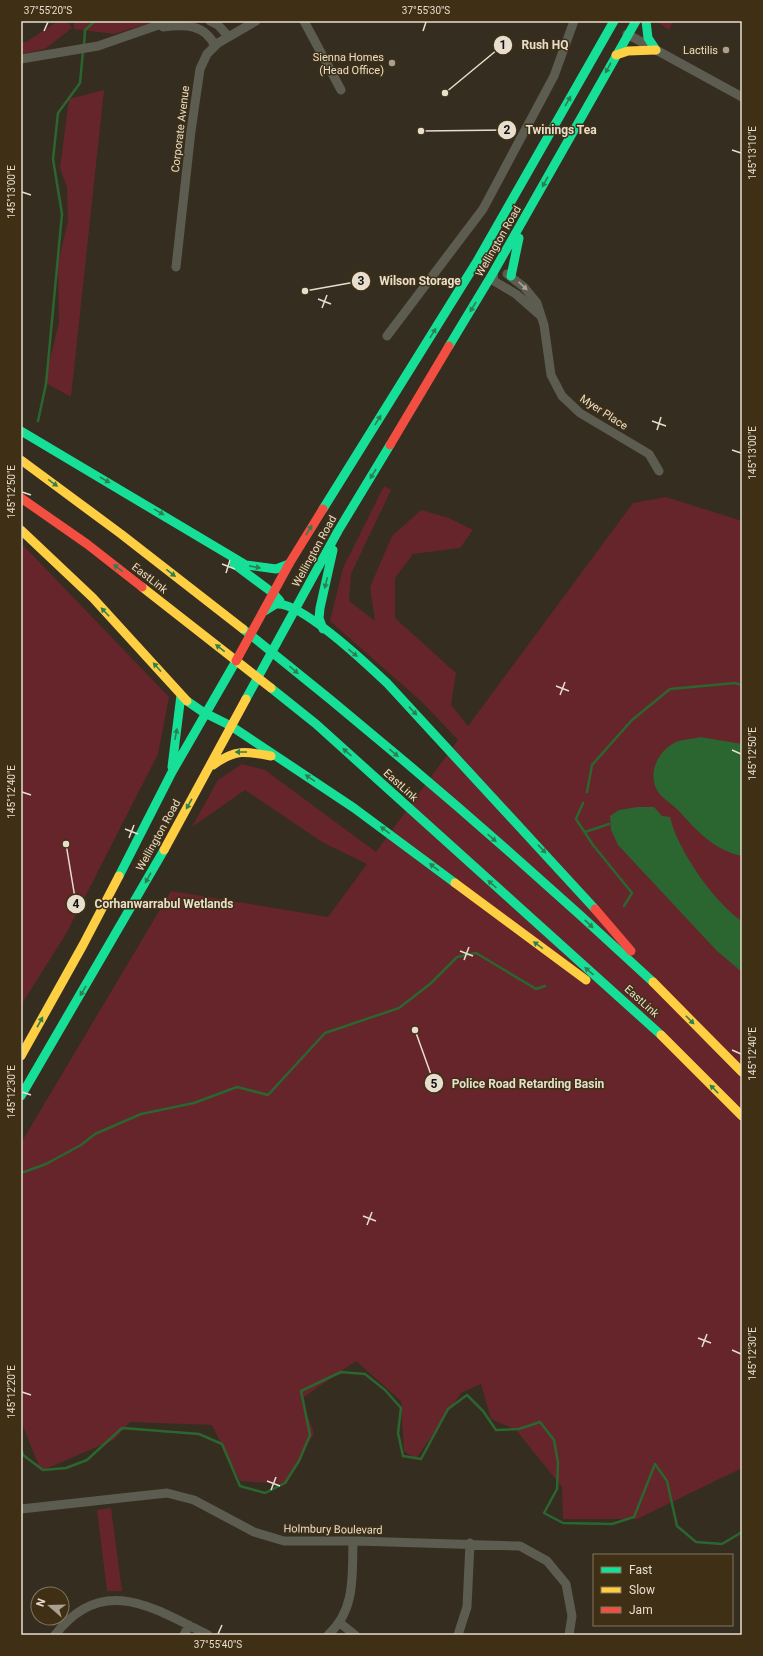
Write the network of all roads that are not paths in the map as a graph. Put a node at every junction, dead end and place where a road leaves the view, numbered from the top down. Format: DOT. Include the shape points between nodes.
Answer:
graph roads {
  1 [pos="170,21"];
  2 [pos="210,21"];
  3 [pos="256,21"];
  4 [pos="304,21"];
  5 [pos="574,21"];
  6 [pos="636,21"];
  7 [pos="646,21"];
  8 [pos="610,22"];
  9 [pos="148,28"];
  10 [pos="627,34"];
  11 [pos="228,36"];
  12 [pos="215,46"];
  13 [pos="656,50"];
  14 [pos="616,55"];
  15 [pos="21,59"];
  16 [pos="342,90"];
  17 [pos="742,97"];
  18 [pos="527,214"];
  19 [pos="176,267"];
  20 [pos="484,268"];
  21 [pos="511,276"];
  22 [pos="541,316"];
  23 [pos="387,336"];
  24 [pos="21,431"];
  25 [pos="21,460"];
  26 [pos="659,471"];
  27 [pos="21,498"];
  28 [pos="21,530"];
  29 [pos="338,531"];
  30 [pos="224,553"];
  31 [pos="289,564"];
  32 [pos="273,593"];
  33 [pos="282,604"];
  34 [pos="295,609"];
  35 [pos="261,616"];
  36 [pos="322,629"];
  37 [pos="284,631"];
  38 [pos="181,695"];
  39 [pos="216,697"];
  40 [pos="239,712"];
  41 [pos="205,714"];
  42 [pos="218,718"];
  43 [pos="231,726"];
  44 [pos="279,757"];
  45 [pos="208,769"];
  46 [pos="172,772"];
  47 [pos="663,992"];
  48 [pos="650,1024"];
  49 [pos="38,1046"];
  50 [pos="21,1056"];
  51 [pos="742,1072"];
  52 [pos="21,1096"];
  53 [pos="742,1116"];
  54 [pos="21,1509"];
  55 [pos="353,1541"];
  56 [pos="470,1543"];
  57 [pos="340,1623"];
  58 [pos="189,1625"];
  59 [pos="55,1635"];
  60 [pos="184,1635"];
  61 [pos="208,1635"];
  62 [pos="328,1635"];
  63 [pos="355,1635"];
  64 [pos="458,1635"];
  65 [pos="569,1635"];
  1 -- 9 [label="street"];
  2 -- 11 [label="street"];
  3 -- 11 [label="street, Corporate Avenue"];
  4 -- 16 [label="street"];
  5 -- 23 [label="street" via="554,76 483,209"];
  6 -- 10 [label="highway, Wellington Road"];
  7 -- 13 [label="highway" via="648,38"];
  8 -- 10 [label="highway"];
  20 -- 8 [label="highway, Wellington Road, one-way"];
  9 -- 12 [label="street" via="174,25 192,27 209,34"];
  9 -- 15 [label="street" via="98,46"];
  10 -- 13 [label="street"];
  10 -- 14 [label="highway, Wellington Road"];
  11 -- 12 [label="street, Corporate Avenue"];
  12 -- 19 [label="street, Corporate Avenue" via="205,58 198,78"];
  13 -- 14 [label="highway" via="628,51"];
  13 -- 17 [label="street"];
  14 -- 18 [label="highway, Wellington Road, one-way"];
  18 -- 20 [label="highway, Wellington Road"];
  18 -- 21 [label="highway"];
  20 -- 21 [label="street"];
  20 -- 22 [label="street" via="494,281 516,294"];
  20 -- 29 [label="highway, Wellington Road, one-way"];
  31 -- 20 [label="highway, Wellington Road, one-way"];
  21 -- 22 [label="street, Myer Place, one-way" via="531,294"];
  22 -- 26 [label="street, Myer Place" via="551,375 562,396 580,413 649,454"];
  24 -- 30 [label="highway, one-way"];
  25 -- 47 [label="highway, EastLink, one-way" via="96,514 264,645 357,722 470,818"];
  48 -- 27 [label="highway, EastLink, one-way" via="316,724 87,544"];
  38 -- 28 [label="highway, one-way" via="133,640"];
  29 -- 34 [label="highway, Wellington Road"];
  29 -- 36 [label="highway, one-way" via="320,608"];
  30 -- 31 [label="highway, one-way" via="246,565 263,569 276,569"];
  30 -- 32 [label="highway" via="238,568"];
  31 -- 32 [label="highway, Wellington Road"];
  32 -- 33 [label="highway"];
  32 -- 35 [label="highway, Wellington Road"];
  33 -- 34 [label="highway"];
  33 -- 35 [label="highway" via="272,605"];
  33 -- 37 [label="highway" via="285,613"];
  34 -- 36 [label="highway"];
  34 -- 37 [label="highway, Wellington Road"];
  35 -- 39 [label="highway, Wellington Road"];
  36 -- 47 [label="highway, one-way" via="355,654 406,704 577,888"];
  37 -- 40 [label="highway, Wellington Road"];
  38 -- 41 [label="highway"];
  46 -- 38 [label="highway, one-way"];
  39 -- 41 [label="highway, Wellington Road"];
  39 -- 42 [label="highway" via="214,708"];
  40 -- 42 [label="highway" via="229,717"];
  40 -- 43 [label="highway, Wellington Road"];
  41 -- 42 [label="highway"];
  41 -- 46 [label="highway, Wellington Road"];
  42 -- 43 [label="highway"];
  43 -- 44 [label="highway"];
  43 -- 45 [label="highway, Wellington Road"];
  44 -- 45 [label="highway, one-way" via="235,752 226,755"];
  48 -- 44 [label="highway, one-way" via="579,975 354,808"];
  45 -- 49 [label="highway, Wellington Road, one-way" via="135,902"];
  49 -- 46 [label="highway, Wellington Road, one-way" via="95,924"];
  47 -- 51 [label="highway, EastLink, one-way"];
  53 -- 48 [label="highway, EastLink, one-way"];
  49 -- 50 [label="highway, Wellington Road"];
  49 -- 52 [label="highway, Wellington Road"];
  54 -- 55 [label="street, Holmbury Boulevard" via="167,1493 194,1500 254,1532 276,1540"];
  55 -- 56 [label="street, Holmbury Boulevard"];
  55 -- 57 [label="street" via="351,1596"];
  56 -- 64 [label="street" via="467,1607"];
  56 -- 65 [label="street, Holmbury Boulevard" via="520,1546 547,1561 566,1584 572,1616"];
  57 -- 62 [label="street"];
  57 -- 63 [label="street"];
  58 -- 59 [label="street" via="149,1606 117,1600 84,1609 65,1623"];
  58 -- 60 [label="street"];
  58 -- 61 [label="street"];
}
